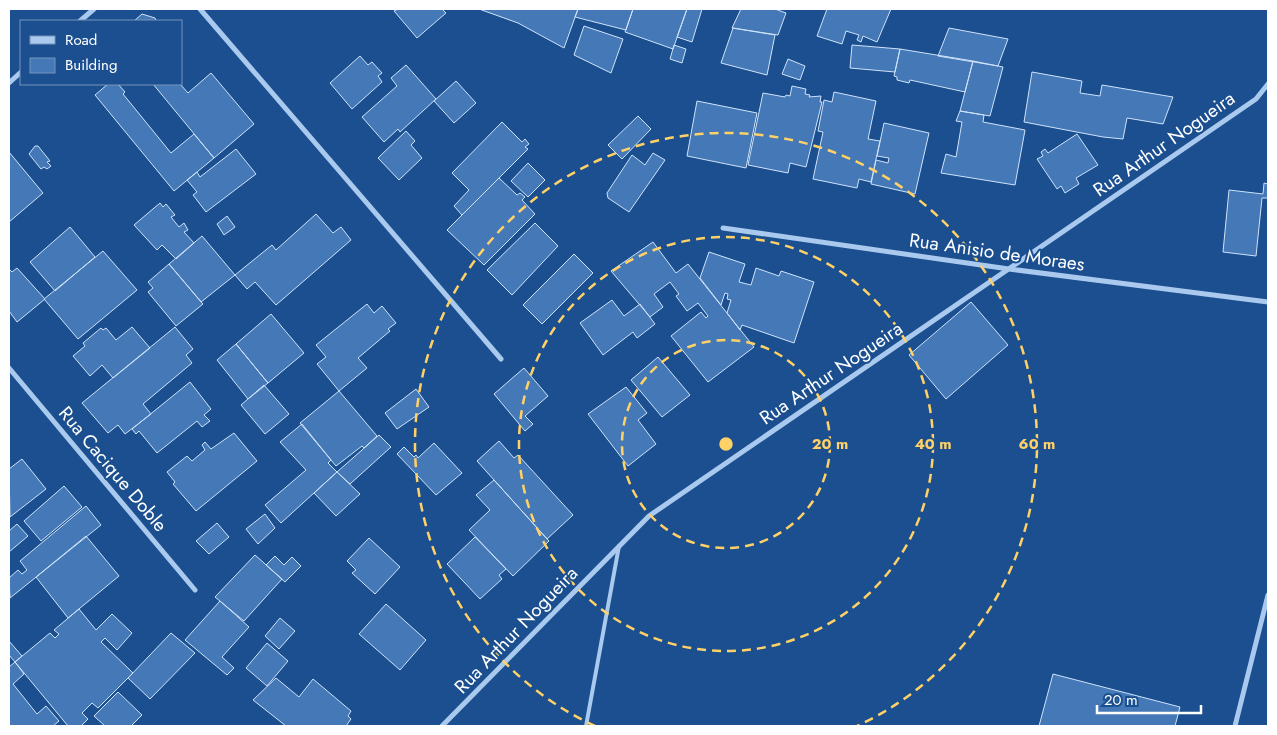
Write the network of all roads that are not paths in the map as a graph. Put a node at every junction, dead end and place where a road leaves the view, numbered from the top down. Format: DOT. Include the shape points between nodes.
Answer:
graph roads {
  1 [pos="94,9"];
  2 [pos="200,9"];
  3 [pos="81,20"];
  4 [pos="20,73"];
  5 [pos="9,83"];
  6 [pos="1268,84"];
  7 [pos="723,228"];
  8 [pos="1009,269"];
  9 [pos="1268,302"];
  10 [pos="500,358"];
  11 [pos="9,368"];
  12 [pos="619,546"];
  13 [pos="195,590"];
  14 [pos="1268,595"];
  15 [pos="442,726"];
  16 [pos="586,726"];
  17 [pos="1236,726"];
  1 -- 3 [label="street"];
  2 -- 10 [label="street"];
  4 -- 5 [label="street"];
  6 -- 8 [label="street, Rua Arthur Nogueira" via="1256,98"];
  7 -- 8 [label="street, Rua Anisio de Moraes"];
  8 -- 9 [label="street, Rua Anisio de Moraes"];
  8 -- 12 [label="street, Rua Arthur Nogueira" via="648,516"];
  11 -- 13 [label="street, Rua Cacique Doble"];
  12 -- 15 [label="street, Rua Arthur Nogueira"];
  12 -- 16 [label="lane"];
  14 -- 17 [label="street"];
}
